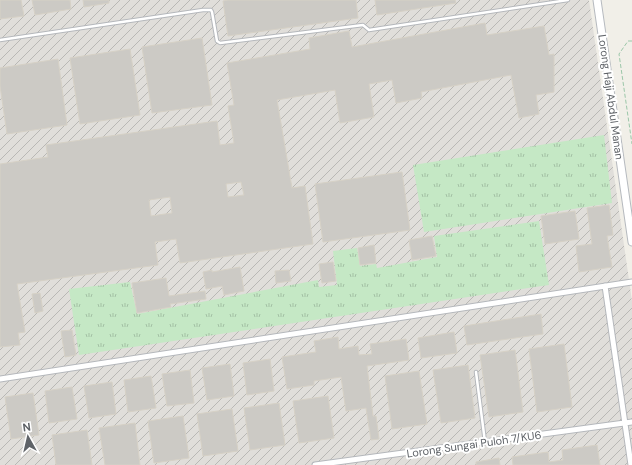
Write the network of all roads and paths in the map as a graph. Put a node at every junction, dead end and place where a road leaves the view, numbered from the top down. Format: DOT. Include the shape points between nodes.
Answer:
graph roads {
  1 [pos="568,0"];
  2 [pos="597,0"];
  3 [pos="0,40"];
  4 [pos="632,41"];
  5 [pos="632,144"];
  6 [pos="632,242"];
  7 [pos="632,282"];
  8 [pos="605,286"];
  9 [pos="476,372"];
  10 [pos="0,379"];
  11 [pos="632,422"];
  12 [pos="626,423"];
  13 [pos="485,442"];
  14 [pos="315,465"];
  15 [pos="631,465"];
  1 -- 3 [label="lane" via="370,30 363,25 220,43 217,41 211,10"];
  2 -- 6 [label="street, Lorong Haji Abdul Manan"];
  4 -- 5 [label="path" via="628,41 618,54"];
  7 -- 8 [label="street"];
  8 -- 10 [label="street"];
  8 -- 12 [label="street"];
  9 -- 13 [label="lane"];
  11 -- 12 [label="street, Lorong Sungai Puloh 7/KU6"];
  12 -- 13 [label="street, Lorong Sungai Puloh 7/KU6"];
  12 -- 15 [label="street"];
  13 -- 14 [label="street, Lorong Sungai Puloh 7/KU6"];
}
